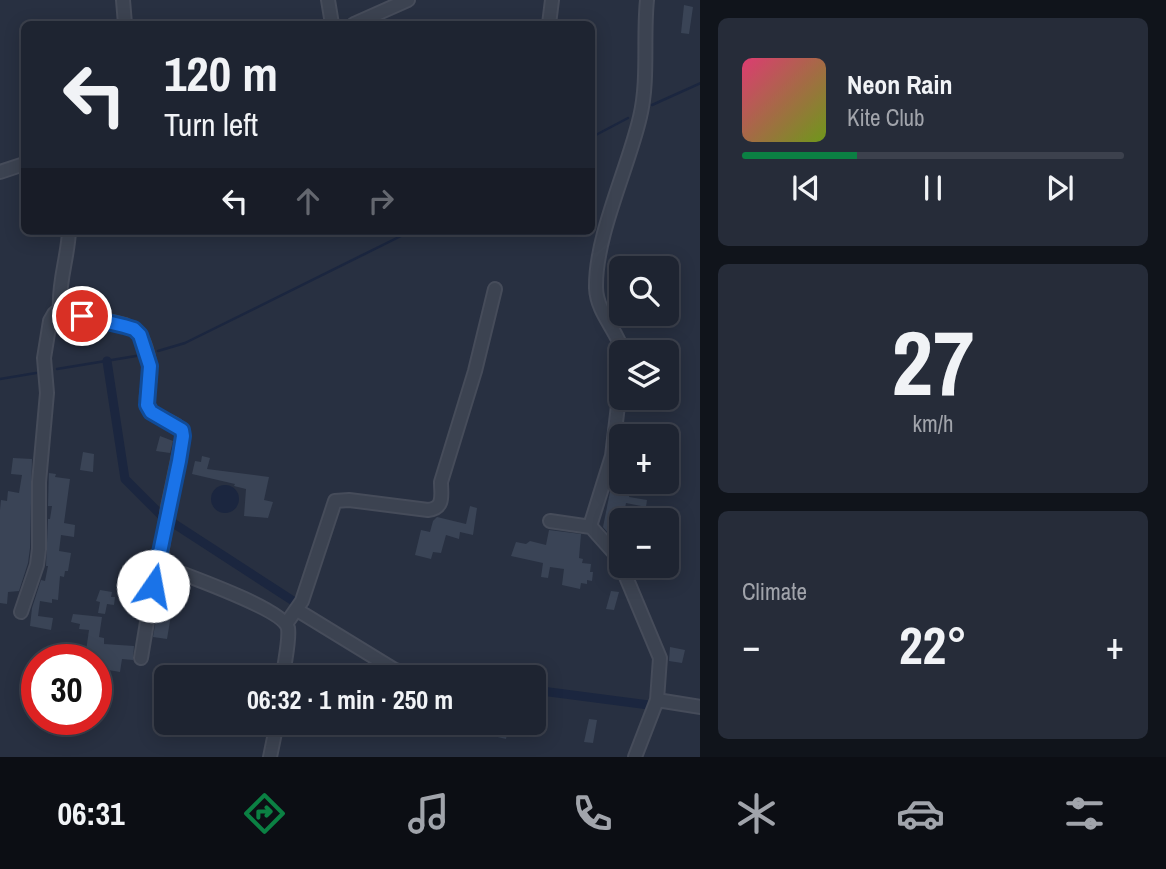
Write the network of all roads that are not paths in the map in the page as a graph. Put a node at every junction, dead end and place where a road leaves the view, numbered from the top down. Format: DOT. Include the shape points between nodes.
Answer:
graph roads {
  1 [pos="123,0"];
  2 [pos="328,0"];
  3 [pos="552,0"];
  4 [pos="647,0"];
  5 [pos="400,2"];
  6 [pos="125,21"];
  7 [pos="332,21"];
  8 [pos="361,21"];
  9 [pos="549,21"];
  10 [pos="21,165"];
  11 [pos="0,172"];
  12 [pos="69,235"];
  13 [pos="495,289"];
  14 [pos="60,309"];
  15 [pos="617,340"];
  16 [pos="617,410"];
  17 [pos="550,521"];
  18 [pos="591,527"];
  19 [pos="609,547"];
  20 [pos="160,562"];
  21 [pos="626,578"];
  22 [pos="299,606"];
  23 [pos="21,612"];
  24 [pos="286,624"];
  25 [pos="141,658"];
  26 [pos="284,665"];
  27 [pos="388,665"];
  28 [pos="657,700"];
  29 [pos="700,707"];
  30 [pos="275,735"];
  31 [pos="270,757"];
  32 [pos="635,757"];
  1 -- 6 [label="street"];
  2 -- 7 [label="street"];
  3 -- 9 [label="street"];
  4 -- 15 [label="street" via="644,95 597,270 596,292"];
  5 -- 8 [label="street"];
  10 -- 11 [label="street"];
  12 -- 14 [label="street"];
  13 -- 22 [label="street" via="441,482 439,506 428,510 335,501"];
  14 -- 20 [label="street" via="134,329 150,366 147,405 182,430"];
  14 -- 23 [label="street" via="50,321 44,358 47,393 38,557"];
  16 -- 18 [label="street" via="611,456"];
  17 -- 18 [label="street"];
  18 -- 19 [label="street"];
  20 -- 24 [label="street" via="244,598"];
  20 -- 25 [label="street"];
  21 -- 28 [label="street" via="658,649"];
  22 -- 24 [label="street"];
  22 -- 27 [label="street"];
  24 -- 26 [label="street"];
  28 -- 29 [label="street"];
  28 -- 32 [label="street"];
  30 -- 31 [label="street"];
}
